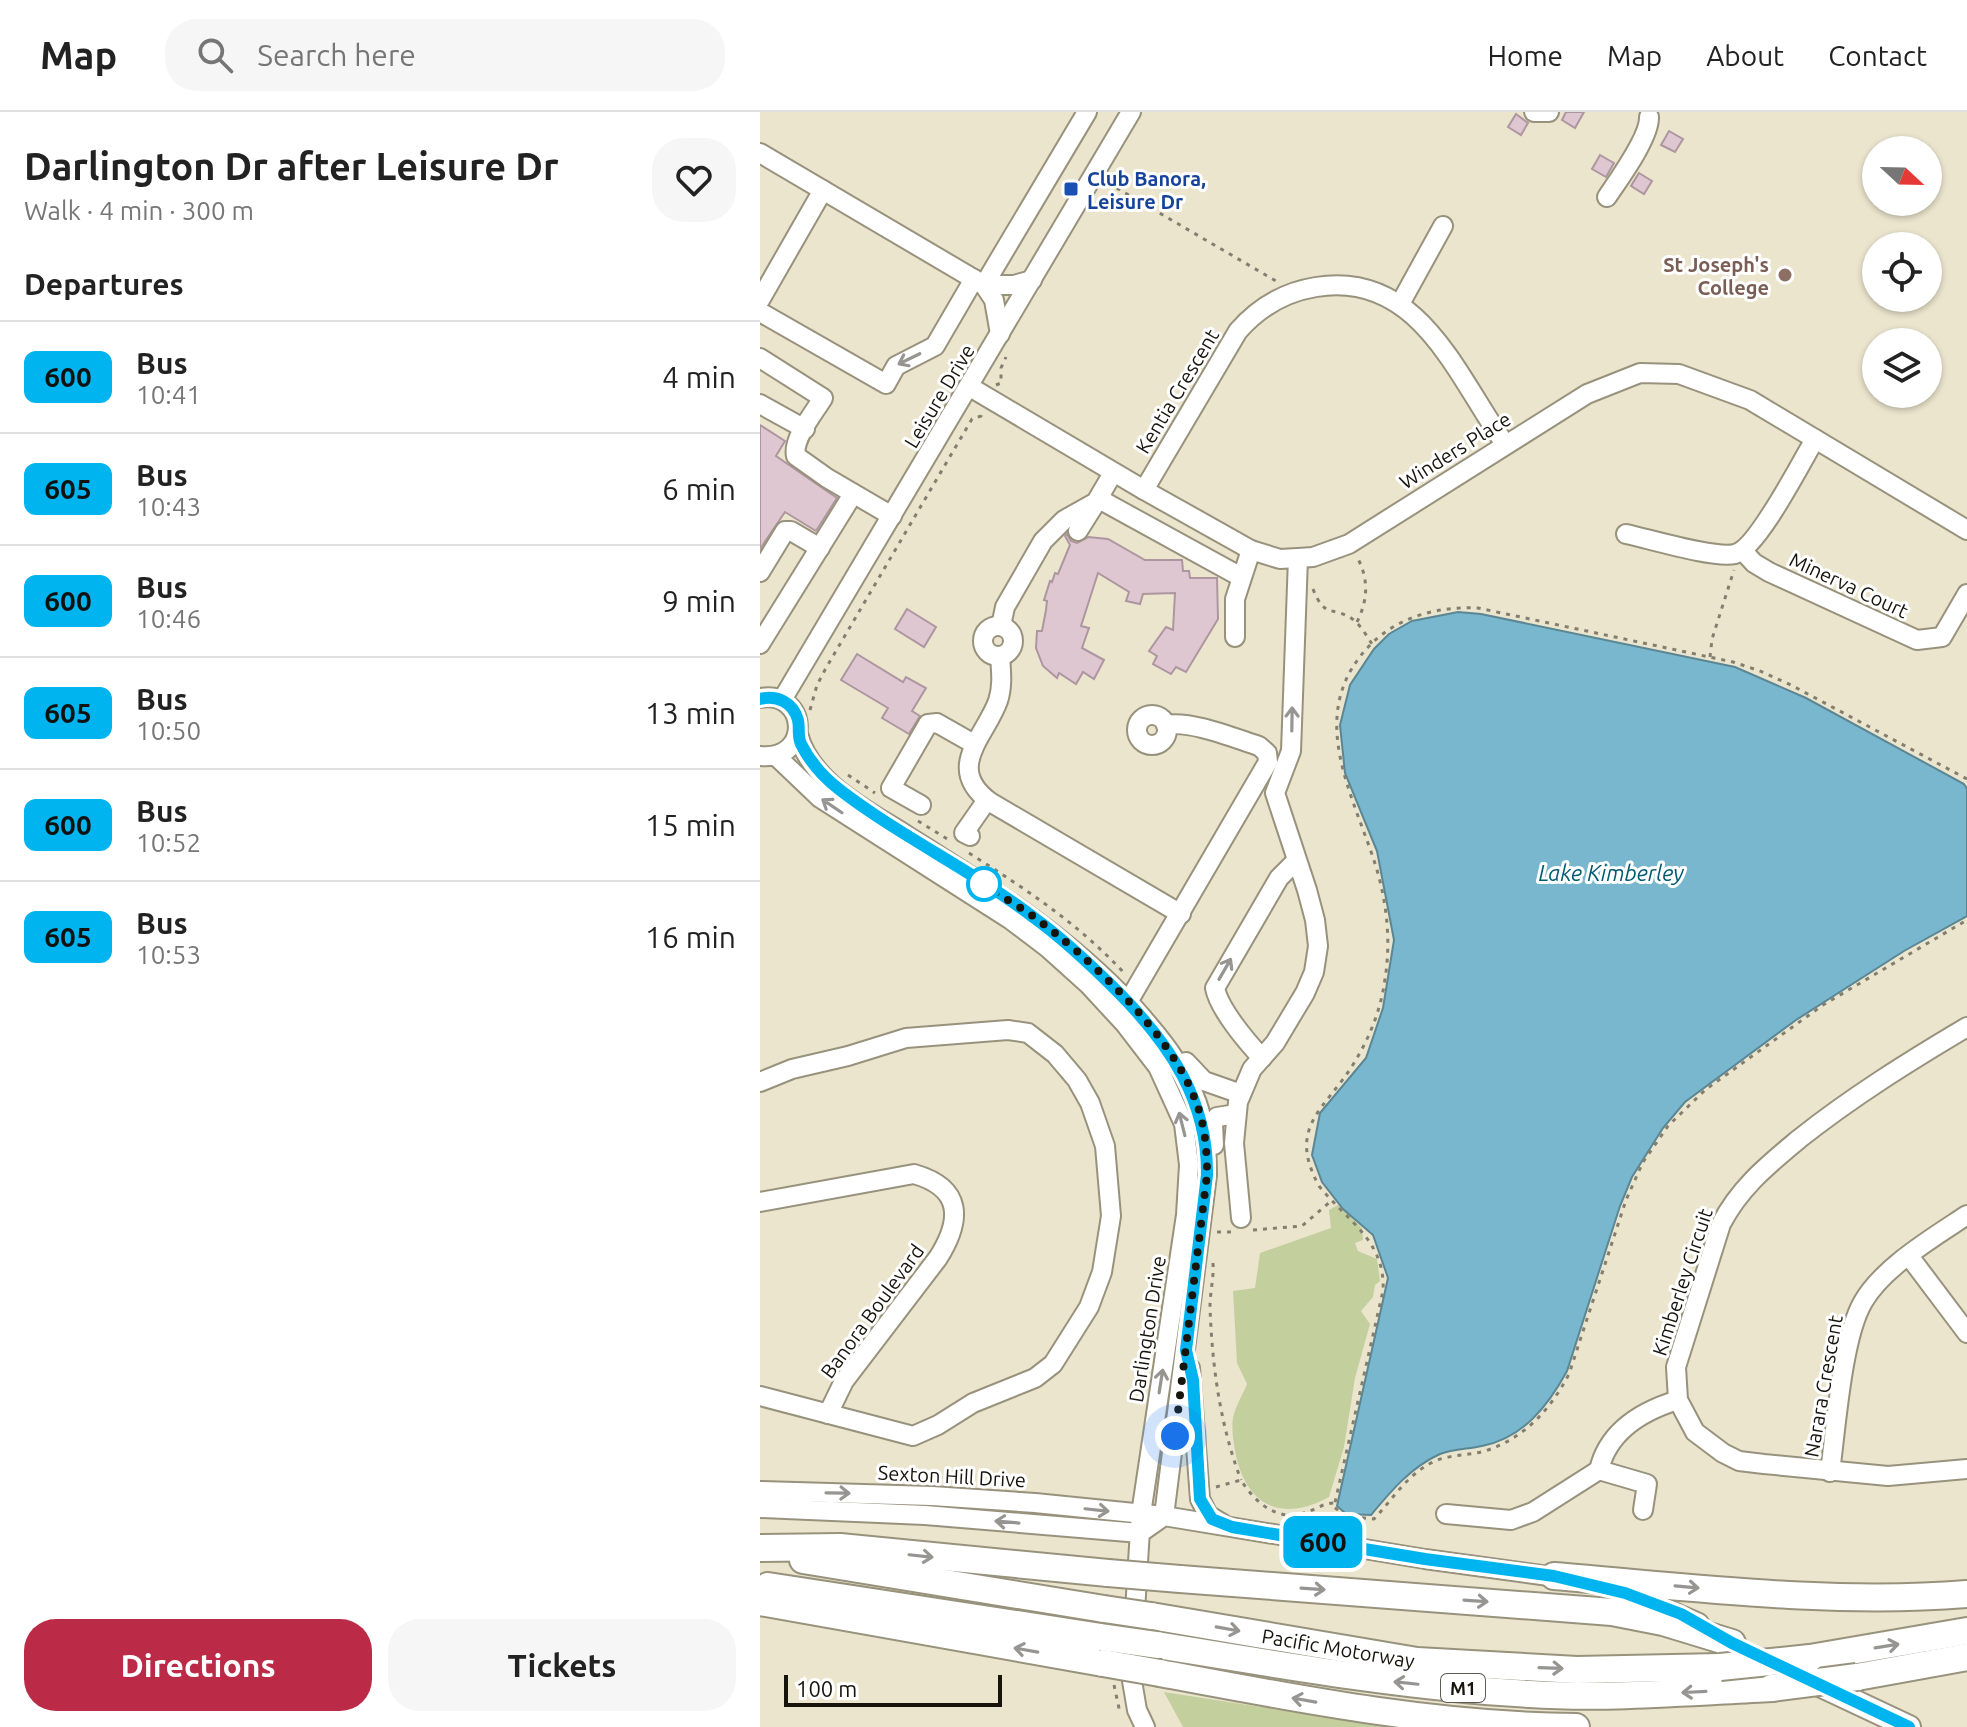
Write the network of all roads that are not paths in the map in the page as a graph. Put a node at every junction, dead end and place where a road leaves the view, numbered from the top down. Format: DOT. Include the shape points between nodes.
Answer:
graph roads {
  1 [pos="1087,112"];
  2 [pos="1131,112"];
  3 [pos="1534,112"];
  4 [pos="1549,112"];
  5 [pos="1649,114"];
  6 [pos="760,153"];
  7 [pos="823,190"];
  8 [pos="1607,197"];
  9 [pos="1443,226"];
  10 [pos="1032,280"];
  11 [pos="979,282"];
  12 [pos="760,300"];
  13 [pos="1400,304"];
  14 [pos="760,312"];
  15 [pos="1000,334"];
  16 [pos="760,358"];
  17 [pos="970,387"];
  18 [pos="760,404"];
  19 [pos="805,429"];
  20 [pos="1815,439"];
  21 [pos="1505,444"];
  22 [pos="1113,473"];
  23 [pos="1144,490"];
  24 [pos="853,494"];
  25 [pos="1098,500"];
  26 [pos="892,516"];
  27 [pos="1967,530"];
  28 [pos="1626,534"];
  29 [pos="1043,541"];
  30 [pos="820,548"];
  31 [pos="1251,550"];
  32 [pos="1739,552"];
  33 [pos="1298,558"];
  34 [pos="760,572"];
  35 [pos="1241,577"];
  36 [pos="1967,594"];
  37 [pos="765,625"];
  38 [pos="1235,637"];
  39 [pos="760,644"];
  40 [pos="760,698"];
  41 [pos="782,700"];
  42 [pos="1166,725"];
  43 [pos="798,734"];
  44 [pos="974,744"];
  45 [pos="768,756"];
  46 [pos="987,800"];
  47 [pos="921,805"];
  48 [pos="970,836"];
  49 [pos="1295,862"];
  50 [pos="1181,914"];
  51 [pos="1128,1002"];
  52 [pos="1967,1027"];
  53 [pos="1170,1052"];
  54 [pos="1262,1058"];
  55 [pos="760,1082"];
  56 [pos="1241,1094"];
  57 [pos="1236,1114"];
  58 [pos="1207,1164"];
  59 [pos="760,1202"];
  60 [pos="1967,1215"];
  61 [pos="1241,1218"];
  62 [pos="1909,1256"];
  63 [pos="1967,1333"];
  64 [pos="1186,1350"];
  65 [pos="760,1396"];
  66 [pos="1678,1400"];
  67 [pos="828,1414"];
  68 [pos="1967,1469"];
  69 [pos="1599,1470"];
  70 [pos="1830,1472"];
  71 [pos="760,1491"];
  72 [pos="760,1508"];
  73 [pos="1643,1510"];
  74 [pos="1446,1514"];
  75 [pos="1164,1516"];
  76 [pos="1141,1523"];
  77 [pos="1232,1527"];
  78 [pos="760,1551"];
  79 [pos="1554,1576"];
  80 [pos="760,1585"];
  81 [pos="1967,1594"];
  82 [pos="760,1602"];
  83 [pos="1967,1631"];
  84 [pos="1732,1643"];
  85 [pos="1967,1657"];
  86 [pos="1145,1727"];
  87 [pos="1576,1727"];
  88 [pos="1909,1727"];
  1 -- 11 [label="street"];
  2 -- 10 [label="street, Leisure Drive"];
  3 -- 4 [label="street"];
  5 -- 8 [label="street" via="1642,139"];
  6 -- 7 [label="street"];
  7 -- 11 [label="street"];
  7 -- 12 [label="street"];
  9 -- 13 [label="street"];
  10 -- 11 [label="street" via="1014,285"];
  10 -- 15 [label="street, Leisure Drive"];
  11 -- 14 [label="street, one-way" via="935,346 896,366 886,384"];
  11 -- 15 [label="street" via="994,300"];
  13 -- 21 [label="street, Kentia Crescent" via="1436,338"];
  13 -- 23 [label="street, Kentia Crescent" via="1366,290 1332,286 1297,292 1260,310 1231,340"];
  15 -- 17 [label="street, Leisure Drive"];
  16 -- 19 [label="street" via="823,398"];
  17 -- 22 [label="street, Winders Place"];
  17 -- 26 [label="street, Leisure Drive"];
  18 -- 19 [label="street"];
  19 -- 24 [label="street" via="794,449 796,456"];
  20 -- 21 [label="street, Winders Place" via="1750,400 1679,374 1640,373 1587,394"];
  20 -- 27 [label="street, Winders Place"];
  20 -- 32 [label="street" via="1756,538"];
  21 -- 33 [label="street, Winders Place" via="1349,544"];
  22 -- 23 [label="street, Winders Place"];
  22 -- 25 [label="street"];
  23 -- 31 [label="street, Winders Place"];
  24 -- 26 [label="street"];
  24 -- 30 [label="street"];
  25 -- 29 [label="street" via="1064,520"];
  25 -- 29 [label="street" via="1072,534"];
  25 -- 35 [label="street"];
  26 -- 41 [label="street, Leisure Drive"];
  28 -- 32 [label="street" via="1720,554"];
  29 -- 44 [label="street" via="1005,607 1001,626 988,630 983,641 987,651 1000,656 999,696"];
  30 -- 34 [label="street" via="785,531"];
  30 -- 37 [label="street"];
  31 -- 33 [label="street, Winders Place" via="1280,559"];
  31 -- 35 [label="street"];
  32 -- 36 [label="street, Minerva Court" via="1763,569 1913,639 1942,637"];
  49 -- 33 [label="street, one-way" via="1275,793 1292,746"];
  35 -- 38 [label="street" via="1234,606"];
  37 -- 39 [label="street"];
  40 -- 41 [label="street"];
  41 -- 43 [label="street, Darlington Drive" via="794,711"];
  42 -- 50 [label="street" via="1254,744 1269,759"];
  43 -- 45 [label="street" via="790,748"];
  43 -- 51 [label="street, Darlington Drive" via="813,765 832,784 1031,915"];
  44 -- 46 [label="street" via="970,775"];
  44 -- 47 [label="street" via="937,723 928,724 891,788"];
  76 -- 45 [label="street, Darlington Drive, one-way" via="1186,1215 1189,1165 1184,1124 1171,1090 1125,1024 1048,948 820,798"];
  46 -- 48 [label="street" via="964,833"];
  46 -- 50 [label="street"];
  49 -- 54 [label="street" via="1315,920 1316,960 1302,999"];
  54 -- 49 [label="street, one-way" via="1215,988 1279,878"];
  50 -- 51 [label="street"];
  51 -- 53 [label="street, Darlington Drive"];
  52 -- 66 [label="street, Kimberley Circuit" via="1842,1105 1742,1191 1721,1224 1680,1352"];
  53 -- 56 [label="street" via="1204,1081"];
  53 -- 58 [label="street, Darlington Drive" via="1196,1102"];
  54 -- 56 [label="street"];
  55 -- 67 [label="street" via="906,1038 1015,1030 1035,1036 1077,1080 1096,1116 1107,1160 1110,1229 1098,1285 1053,1364 913,1436"];
  56 -- 57 [label="street"];
  57 -- 58 [label="street" via="1215,1119"];
  57 -- 61 [label="street"];
  58 -- 64 [label="street, Darlington Drive"];
  59 -- 67 [label="street, Banora Boulevard" via="914,1174 934,1180 950,1197 955,1218 951,1237 844,1381"];
  60 -- 62 [label="street, Narara Crescent"];
  62 -- 63 [label="street"];
  62 -- 70 [label="street, Narara Crescent" via="1873,1288 1856,1318"];
  64 -- 75 [label="street, Darlington Drive"];
  64 -- 77 [label="street" via="1193,1380 1201,1503 1212,1519"];
  65 -- 67 [label="street"];
  66 -- 69 [label="street" via="1651,1408 1619,1433 1603,1453"];
  66 -- 70 [label="street, Kimberley Circuit" via="1695,1432 1739,1461"];
  68 -- 70 [label="street, Kimberley Circuit" via="1888,1476"];
  69 -- 73 [label="street" via="1647,1484"];
  69 -- 74 [label="street" via="1511,1520"];
  71 -- 76 [label="street, Sexton Hill Drive, one-way" via="932,1496"];
  76 -- 72 [label="street, Sexton Hill Drive, one-way"];
  75 -- 76 [label="street"];
  75 -- 77 [label="street"];
  76 -- 86 [label="street, Darlington Drive" via="1131,1675"];
  77 -- 79 [label="street"];
  78 -- 83 [label="highway, Pacific Motorway / M1, one-way, bridge" via="1417,1661 1577,1670 1720,1667 1810,1658"];
  78 -- 84 [label="highway, one-way, bridge" via="840,1547 1612,1612"];
  79 -- 81 [label="highway, one-way" via="1904,1599"];
  79 -- 84 [label="street" via="1644,1599"];
  85 -- 80 [label="highway, Pacific Motorway / M1, one-way, bridge" via="1772,1688 1530,1694 1404,1683"];
  87 -- 82 [label="highway, one-way, bridge" via="1398,1716"];
  84 -- 88 [label="main road"];
}
